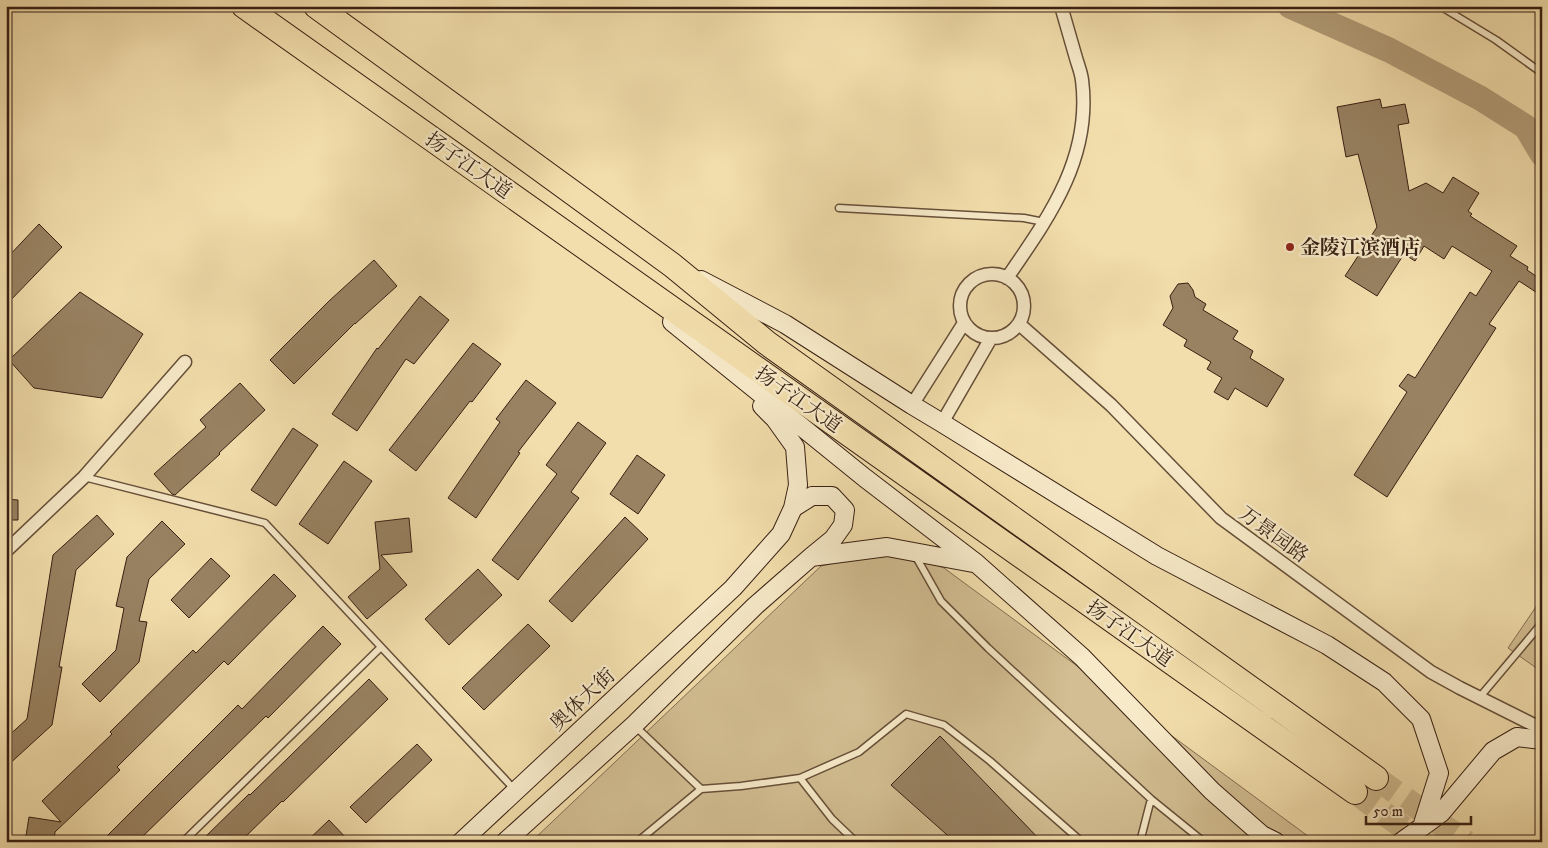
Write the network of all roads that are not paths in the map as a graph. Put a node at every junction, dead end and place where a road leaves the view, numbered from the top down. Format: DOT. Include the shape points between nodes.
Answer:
graph roads {
  1 [pos="244,6"];
  2 [pos="316,6"];
  3 [pos="1061,6"];
  4 [pos="1440,6"];
  5 [pos="1542,73"];
  6 [pos="529,208"];
  7 [pos="839,208"];
  8 [pos="1044,222"];
  9 [pos="672,265"];
  10 [pos="1007,278"];
  11 [pos="964,323"];
  12 [pos="1018,324"];
  13 [pos="991,338"];
  14 [pos="710,352"];
  15 [pos="185,362"];
  16 [pos="912,405"];
  17 [pos="942,423"];
  18 [pos="84,477"];
  19 [pos="793,508"];
  20 [pos="6,551"];
  21 [pos="914,552"];
  22 [pos="811,557"];
  23 [pos="976,564"];
  24 [pos="1542,623"];
  25 [pos="380,648"];
  26 [pos="1479,698"];
  27 [pos="634,725"];
  28 [pos="1542,729"];
  29 [pos="1542,740"];
  30 [pos="800,778"];
  31 [pos="1376,778"];
  32 [pos="701,789"];
  33 [pos="516,790"];
  34 [pos="1355,792"];
  35 [pos="1151,799"];
  36 [pos="1422,827"];
  37 [pos="645,839"];
  38 [pos="1198,840"];
  39 [pos="183,842"];
  40 [pos="461,842"];
  41 [pos="505,842"];
  42 [pos="637,842"];
  43 [pos="856,842"];
  44 [pos="1082,842"];
  45 [pos="1140,842"];
  46 [pos="1276,842"];
  47 [pos="1401,842"];
  1 -- 6 [label="highway, 扬子江大道"];
  2 -- 9 [label="highway, 扬子江大道"];
  3 -- 8 [label="street" via="1082,79 1083,118 1081,137 1068,176"];
  4 -- 5 [label="lane"];
  6 -- 14 [label="street"];
  6 -- 34 [label="highway, 扬子江大道"];
  7 -- 8 [label="lane" via="1024,218"];
  8 -- 10 [label="street"];
  9 -- 16 [label="street" via="785,324"];
  9 -- 31 [label="highway, 扬子江大道" via="767,343"];
  10 -- 11 [label="street" via="986,274 968,284 960,303"];
  10 -- 12 [label="street" via="1021,293 1024,304"];
  11 -- 13 [label="street" via="971,331"];
  11 -- 16 [label="street"];
  12 -- 13 [label="street" via="1011,332"];
  12 -- 26 [label="street, 万景园路" via="1111,405 1221,518 1431,672"];
  13 -- 17 [label="street"];
  14 -- 19 [label="street, 奥体大街" via="775,419 795,448 798,485"];
  14 -- 23 [label="street"];
  15 -- 18 [label="street"];
  16 -- 17 [label="street"];
  17 -- 36 [label="street" via="1157,556 1327,645 1384,682 1421,719 1439,773"];
  18 -- 20 [label="street"];
  18 -- 25 [label="lane" via="265,524"];
  19 -- 22 [label="street" via="812,496 832,496 845,510 844,525"];
  19 -- 33 [label="street, 奥体大街" via="781,534 733,588"];
  21 -- 22 [label="street" via="887,547"];
  21 -- 23 [label="street"];
  21 -- 35 [label="lane" via="941,601"];
  22 -- 27 [label="street" via="755,606"];
  23 -- 46 [label="street" via="1082,657 1212,791 1262,835"];
  24 -- 26 [label="lane"];
  25 -- 33 [label="lane"];
  25 -- 39 [label="lane"];
  26 -- 28 [label="street, 万景园路"];
  27 -- 32 [label="lane"];
  27 -- 41 [label="street"];
  29 -- 36 [label="street" via="1517,737 1493,751 1441,813"];
  30 -- 32 [label="lane"];
  30 -- 43 [label="lane" via="832,820"];
  30 -- 44 [label="lane" via="859,752 906,714 944,725"];
  32 -- 37 [label="lane"];
  33 -- 40 [label="street, 奥体大街"];
  35 -- 38 [label="lane"];
  35 -- 45 [label="lane"];
  36 -- 47 [label="street"];
  37 -- 42 [label="lane"];
}
